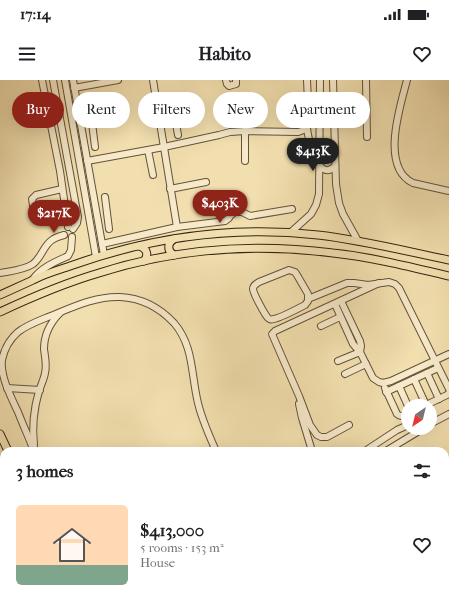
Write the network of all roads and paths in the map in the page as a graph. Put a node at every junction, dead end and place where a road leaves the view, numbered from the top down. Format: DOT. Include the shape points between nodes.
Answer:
graph roads {
  1 [pos="42,80"];
  2 [pos="53,80"];
  3 [pos="65,80"];
  4 [pos="73,80"];
  5 [pos="118,80"];
  6 [pos="153,80"];
  7 [pos="226,80"];
  8 [pos="236,80"];
  9 [pos="308,80"];
  10 [pos="320,80"];
  11 [pos="333,80"];
  12 [pos="366,80"];
  13 [pos="407,80"];
  14 [pos="74,88"];
  15 [pos="75,92"];
  16 [pos="155,92"];
  17 [pos="308,92"];
  18 [pos="81,128"];
  19 [pos="93,128"];
  20 [pos="160,128"];
  21 [pos="177,128"];
  22 [pos="307,128"];
  23 [pos="245,131"];
  24 [pos="178,135"];
  25 [pos="367,137"];
  26 [pos="95,147"];
  27 [pos="164,147"];
  28 [pos="148,150"];
  29 [pos="87,161"];
  30 [pos="245,161"];
  31 [pos="319,165"];
  32 [pos="336,166"];
  33 [pos="153,176"];
  34 [pos="206,182"];
  35 [pos="62,189"];
  36 [pos="170,189"];
  37 [pos="449,191"];
  38 [pos="105,197"];
  39 [pos="59,206"];
  40 [pos="292,209"];
  41 [pos="34,210"];
  42 [pos="107,213"];
  43 [pos="96,214"];
  44 [pos="61,217"];
  45 [pos="99,227"];
  46 [pos="177,227"];
  47 [pos="70,228"];
  48 [pos="90,229"];
  49 [pos="109,229"];
  50 [pos="290,233"];
  51 [pos="64,235"];
  52 [pos="72,237"];
  53 [pos="174,239"];
  54 [pos="358,241"];
  55 [pos="102,244"];
  56 [pos="139,246"];
  57 [pos="104,255"];
  58 [pos="174,256"];
  59 [pos="96,257"];
  60 [pos="449,260"];
  61 [pos="144,261"];
  62 [pos="0,273"];
  63 [pos="449,276"];
  64 [pos="33,280"];
  65 [pos="379,284"];
  66 [pos="0,295"];
  67 [pos="308,299"];
  68 [pos="341,301"];
  69 [pos="334,304"];
  70 [pos="62,311"];
  71 [pos="0,312"];
  72 [pos="340,317"];
  73 [pos="321,326"];
  74 [pos="360,352"];
  75 [pos="449,354"];
  76 [pos="338,361"];
  77 [pos="435,361"];
  78 [pos="366,364"];
  79 [pos="438,368"];
  80 [pos="427,373"];
  81 [pos="345,374"];
  82 [pos="414,379"];
  83 [pos="383,383"];
  84 [pos="399,386"];
  85 [pos="7,388"];
  86 [pos="449,389"];
  87 [pos="40,390"];
  88 [pos="386,392"];
  89 [pos="449,393"];
  90 [pos="299,396"];
  91 [pos="405,399"];
  92 [pos="422,399"];
  93 [pos="439,399"];
  94 [pos="449,414"];
  95 [pos="401,416"];
  96 [pos="437,420"];
  97 [pos="348,425"];
  98 [pos="401,428"];
  99 [pos="397,430"];
  100 [pos="0,434"];
  101 [pos="412,435"];
  102 [pos="403,440"];
  103 [pos="6,447"];
  104 [pos="33,447"];
  105 [pos="35,447"];
  106 [pos="214,447"];
  107 [pos="311,447"];
  108 [pos="371,447"];
  109 [pos="392,447"];
  1 -- 35 [label="street"];
  2 -- 47 [label="street" via="78,217 77,223"];
  3 -- 48 [label="street"];
  4 -- 14 [label="street"];
  5 -- 14 [label="street"];
  6 -- 16 [label="street"];
  7 -- 8 [label="street" via="229,86 236,84"];
  9 -- 17 [label="street"];
  10 -- 31 [label="street"];
  11 -- 32 [label="street"];
  12 -- 25 [label="street"];
  13 -- 37 [label="street" via="396,122 394,143 398,167 409,181"];
  14 -- 15 [label="street"];
  18 -- 29 [label="street"];
  19 -- 26 [label="street"];
  20 -- 27 [label="street"];
  21 -- 24 [label="street"];
  22 -- 23 [label="street" via="298,132"];
  22 -- 31 [label="street" via="311,148"];
  23 -- 27 [label="street"];
  23 -- 30 [label="street"];
  27 -- 28 [label="street"];
  27 -- 36 [label="street"];
  28 -- 29 [label="street"];
  28 -- 33 [label="street"];
  29 -- 43 [label="street"];
  31 -- 32 [label="street" via="327,170"];
  31 -- 50 [label="street" via="319,194 316,205 311,214"];
  32 -- 54 [label="street" via="336,184 342,214"];
  34 -- 36 [label="street"];
  35 -- 41 [label="street" via="36,195 32,199"];
  35 -- 47 [label="street"];
  36 -- 46 [label="street"];
  38 -- 42 [label="street"];
  39 -- 41 [label="street"];
  40 -- 46 [label="street" via="250,216 235,212 225,221"];
  41 -- 44 [label="street" via="39,221"];
  42 -- 43 [label="street"];
  42 -- 49 [label="street"];
  43 -- 45 [label="street"];
  45 -- 48 [label="street"];
  45 -- 55 [label="street"];
  46 -- 55 [label="street"];
  47 -- 51 [label="street" via="64,230"];
  47 -- 52 [label="street" via="74,234"];
  48 -- 59 [label="street"];
  50 -- 53 [label="main road" via="232,233"];
  50 -- 54 [label="main road"];
  51 -- 52 [label="street"];
  51 -- 62 [label="street" via="51,240 32,265"];
  52 -- 64 [label="street" via="68,256 49,265"];
  53 -- 56 [label="main road"];
  53 -- 58 [label="main road" via="168,247"];
  54 -- 60 [label="main road"];
  55 -- 57 [label="street"];
  56 -- 57 [label="main road"];
  56 -- 61 [label="main road" via="147,252"];
  57 -- 59 [label="main road"];
  58 -- 61 [label="main road"];
  58 -- 63 [label="main road" via="231,249 288,249 333,253"];
  59 -- 64 [label="main road"];
  61 -- 71 [label="main road" via="78,280"];
  64 -- 66 [label="main road"];
  65 -- 67 [label="street" via="347,283"];
  65 -- 68 [label="street"];
  65 -- 77 [label="street" via="389,282 397,286"];
  67 -- 67 [label="street" via="305,304 272,319 266,316 253,289 259,282 292,270 308,294"];
  68 -- 69 [label="street"];
  68 -- 74 [label="street" via="360,340"];
  69 -- 72 [label="street"];
  69 -- 90 [label="street" via="273,333"];
  70 -- 85 [label="street" via="25,327 12,338 2,361"];
  70 -- 87 [label="street" via="47,335 44,349 45,374"];
  70 -- 106 [label="street" via="92,301 130,298 150,305 174,323 188,349 198,403"];
  72 -- 73 [label="street"];
  72 -- 74 [label="street" via="353,344"];
  74 -- 76 [label="street"];
  74 -- 78 [label="street"];
  75 -- 77 [label="street"];
  77 -- 79 [label="street"];
  77 -- 83 [label="street"];
  78 -- 81 [label="street"];
  78 -- 83 [label="street" via="373,378"];
  79 -- 80 [label="street"];
  79 -- 86 [label="street"];
  80 -- 82 [label="street"];
  80 -- 93 [label="street"];
  82 -- 84 [label="street"];
  82 -- 92 [label="street"];
  83 -- 88 [label="street"];
  84 -- 88 [label="street"];
  84 -- 91 [label="street"];
  85 -- 87 [label="street"];
  85 -- 104 [label="street"];
  87 -- 105 [label="street" via="33,431"];
  88 -- 95 [label="street" via="398,415"];
  89 -- 93 [label="street"];
  90 -- 97 [label="street" via="310,425 319,436 329,436"];
  90 -- 107 [label="street" via="300,410"];
  94 -- 96 [label="street"];
  98 -- 99 [label="street"];
  99 -- 102 [label="street"];
  99 -- 108 [label="street"];
  100 -- 103 [label="main road"];
  101 -- 102 [label="street"];
  102 -- 109 [label="street"];
}
